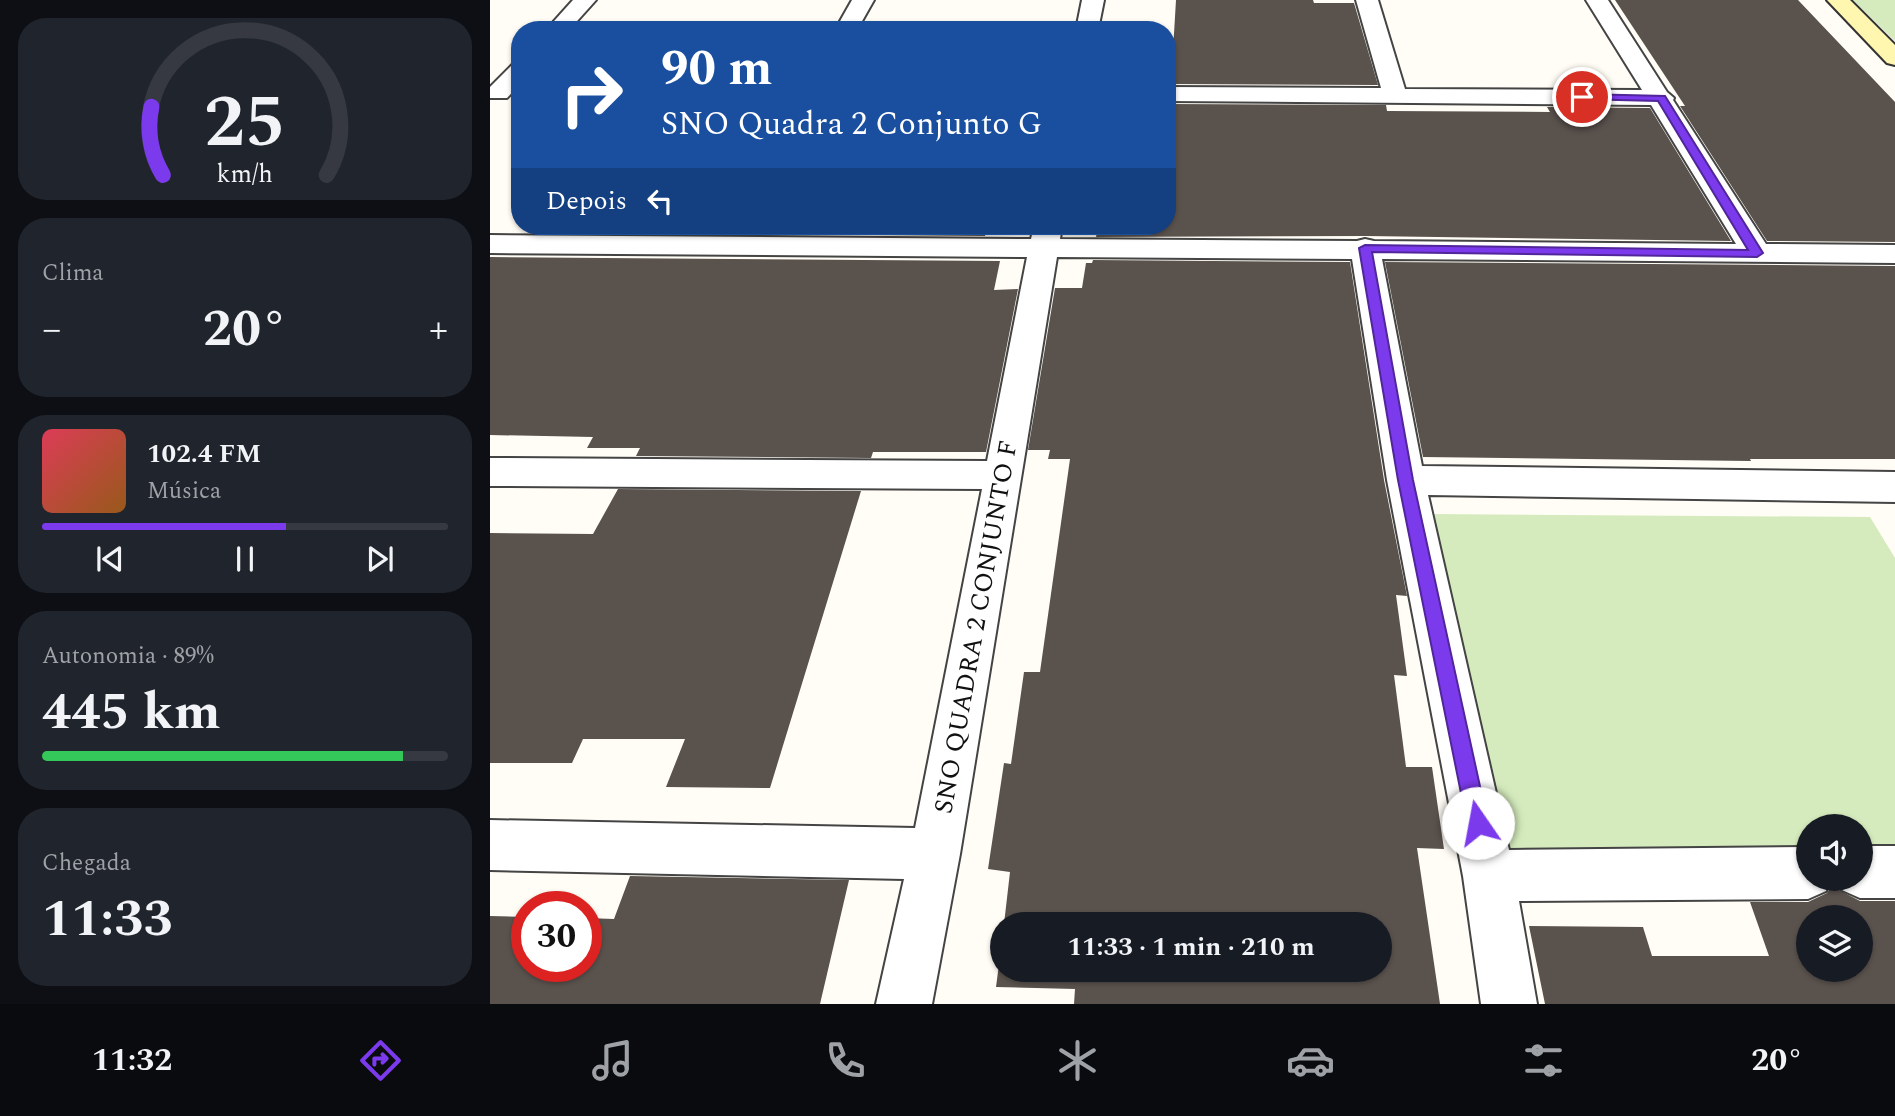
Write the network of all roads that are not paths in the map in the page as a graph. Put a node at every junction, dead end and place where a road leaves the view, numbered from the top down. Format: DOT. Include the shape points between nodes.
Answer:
graph roads {
  1 [pos="585,0"];
  2 [pos="863,0"];
  3 [pos="1093,0"];
  4 [pos="1367,0"];
  5 [pos="1578,0"];
  6 [pos="1597,0"];
  7 [pos="1838,0"];
  8 [pos="565,21"];
  9 [pos="851,21"];
  10 [pos="1089,21"];
  11 [pos="1895,58"];
  12 [pos="1176,94"];
  13 [pos="1395,95"];
  14 [pos="1662,98"];
  15 [pos="734,235"];
  16 [pos="1045,237"];
  17 [pos="490,244"];
  18 [pos="1365,248"];
  19 [pos="1757,253"];
  20 [pos="1895,254"];
  21 [pos="1003,475"];
  22 [pos="1406,480"];
  23 [pos="496,481"];
  24 [pos="1889,496"];
  25 [pos="490,845"];
  26 [pos="935,854"];
  27 [pos="1873,872"];
  28 [pos="1895,872"];
  29 [pos="1796,873"];
  30 [pos="1489,876"];
  31 [pos="904,1004"];
  32 [pos="1509,1004"];
  1 -- 8 [label="street"];
  2 -- 9 [label="street"];
  3 -- 10 [label="street"];
  4 -- 13 [label="street"];
  5 -- 6 [label="street"];
  6 -- 14 [label="street"];
  7 -- 11 [label="street"];
  12 -- 13 [label="street"];
  13 -- 14 [label="street"];
  14 -- 19 [label="street"];
  15 -- 16 [label="street"];
  15 -- 17 [label="street"];
  16 -- 18 [label="street"];
  16 -- 21 [label="street, SNO QUADRA 2 CONJUNTO F"];
  18 -- 19 [label="street"];
  18 -- 22 [label="street"];
  19 -- 20 [label="street"];
  21 -- 23 [label="street"];
  21 -- 26 [label="street, SNO QUADRA 2 CONJUNTO F"];
  22 -- 24 [label="street"];
  22 -- 30 [label="street"];
  25 -- 26 [label="street"];
  26 -- 31 [label="street, SNO QUADRA 2 CONJUNTO F"];
  27 -- 28 [label="street"];
  29 -- 30 [label="street"];
  30 -- 32 [label="street"];
}
